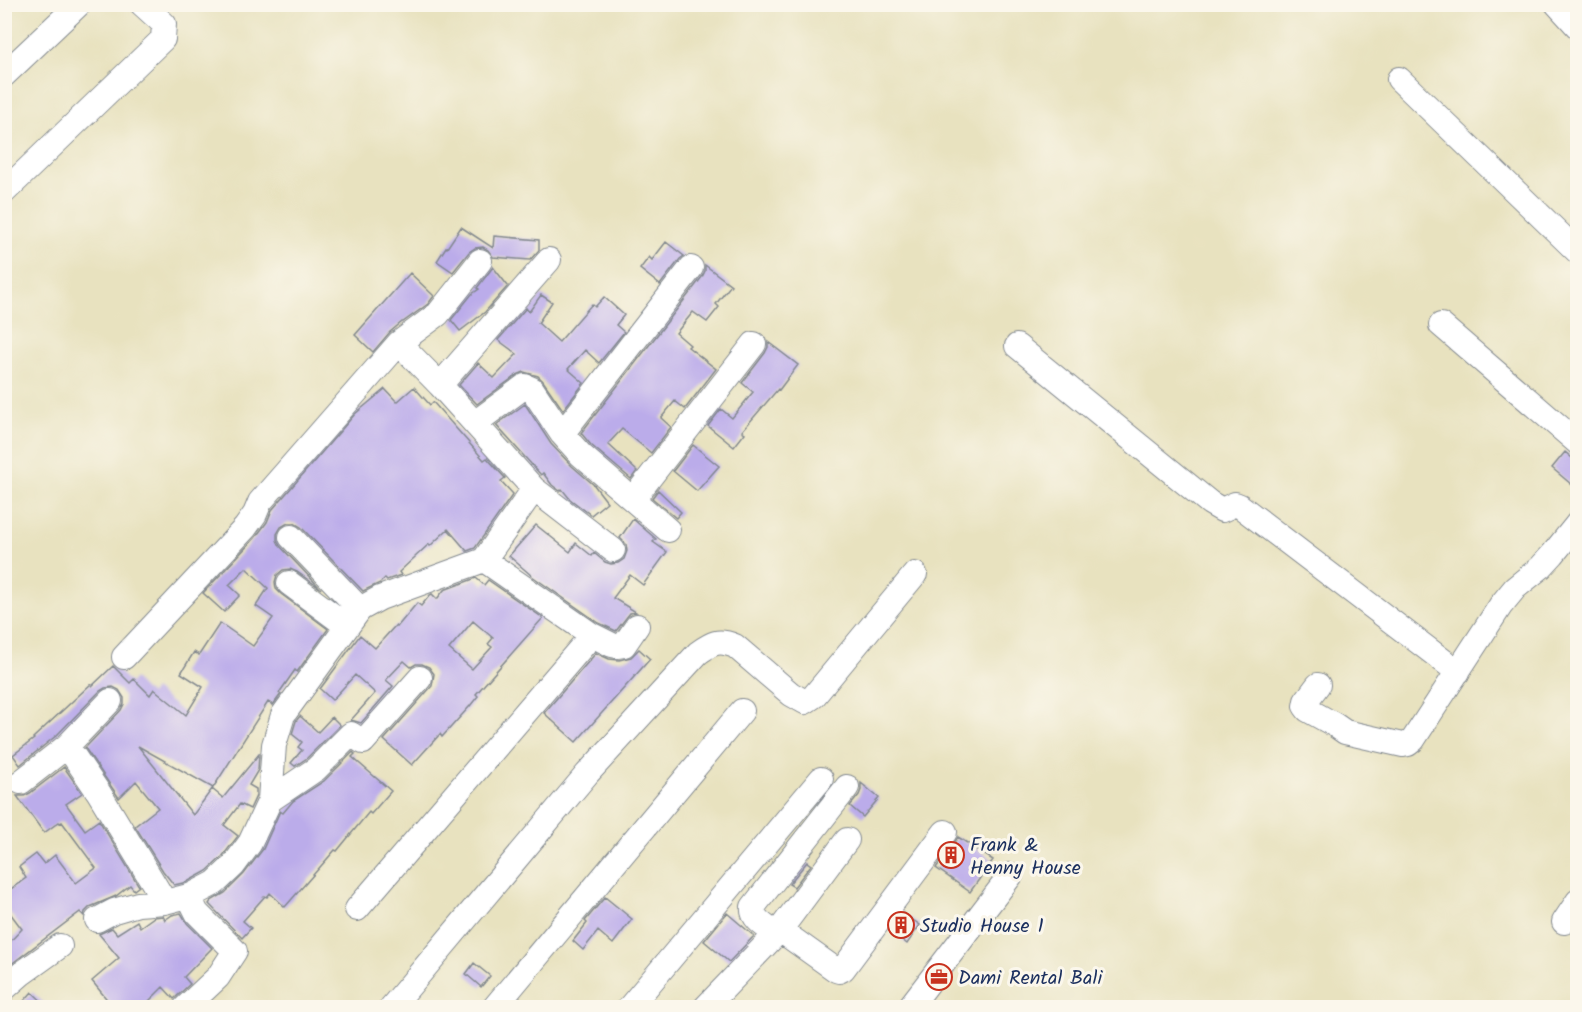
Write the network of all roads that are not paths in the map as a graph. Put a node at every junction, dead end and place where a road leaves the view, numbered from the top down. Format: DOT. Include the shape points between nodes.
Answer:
graph roads {
  1 [pos="79,4"];
  2 [pos="141,4"];
  3 [pos="1557,4"];
  4 [pos="1578,27"];
  5 [pos="4,75"];
  6 [pos="1399,79"];
  7 [pos="4,192"];
  8 [pos="1578,252"];
  9 [pos="549,260"];
  10 [pos="480,261"];
  11 [pos="691,268"];
  12 [pos="1441,325"];
  13 [pos="399,343"];
  14 [pos="754,344"];
  15 [pos="1017,346"];
  16 [pos="440,386"];
  17 [pos="475,423"];
  18 [pos="562,434"];
  19 [pos="1578,443"];
  20 [pos="534,489"];
  21 [pos="633,499"];
  22 [pos="1578,524"];
  23 [pos="668,530"];
  24 [pos="291,537"];
  25 [pos="613,550"];
  26 [pos="484,560"];
  27 [pos="915,574"];
  28 [pos="289,584"];
  29 [pos="354,618"];
  30 [pos="637,626"];
  31 [pos="592,635"];
  32 [pos="124,657"];
  33 [pos="1458,672"];
  34 [pos="420,678"];
  35 [pos="1318,686"];
  36 [pos="110,701"];
  37 [pos="741,711"];
  38 [pos="67,746"];
  39 [pos="821,779"];
  40 [pos="21,782"];
  41 [pos="847,787"];
  42 [pos="270,800"];
  43 [pos="945,832"];
  44 [pos="847,840"];
  45 [pos="1011,875"];
  46 [pos="192,895"];
  47 [pos="1578,901"];
  48 [pos="165,902"];
  49 [pos="357,909"];
  50 [pos="97,920"];
  51 [pos="1564,922"];
  52 [pos="778,932"];
  53 [pos="60,946"];
  54 [pos="4,989"];
  55 [pos="185,1008"];
  56 [pos="391,1008"];
  57 [pos="494,1008"];
  58 [pos="629,1008"];
  59 [pos="705,1008"];
  60 [pos="909,1008"];
  1 -- 5 [label="street"];
  2 -- 7 [label="street" via="164,24 163,39"];
  3 -- 4 [label="street"];
  6 -- 8 [label="street"];
  9 -- 16 [label="street"];
  10 -- 13 [label="street" via="438,314"];
  11 -- 18 [label="street"];
  12 -- 19 [label="street"];
  13 -- 16 [label="street"];
  13 -- 32 [label="street" via="260,502 245,528"];
  14 -- 21 [label="street"];
  15 -- 33 [label="street" via="1210,503 1222,510 1235,504 1240,506"];
  16 -- 17 [label="street"];
  17 -- 18 [label="street" via="525,386 532,389"];
  17 -- 20 [label="street"];
  18 -- 21 [label="street"];
  20 -- 25 [label="street"];
  20 -- 26 [label="street"];
  21 -- 23 [label="street"];
  22 -- 33 [label="street" via="1501,605"];
  24 -- 29 [label="street"];
  26 -- 29 [label="street" via="380,598"];
  26 -- 31 [label="street"];
  27 -- 56 [label="street" via="805,702 735,646 725,642 711,644 698,653 587,774"];
  28 -- 29 [label="street"];
  29 -- 42 [label="street" via="283,715 274,745"];
  30 -- 31 [label="street" via="620,646"];
  31 -- 49 [label="street"];
  33 -- 35 [label="street" via="1413,740 1403,745 1345,732 1308,710 1306,701"];
  34 -- 42 [label="street" via="363,742 351,734 316,769"];
  36 -- 38 [label="street"];
  37 -- 57 [label="street"];
  38 -- 40 [label="street"];
  38 -- 48 [label="street"];
  39 -- 58 [label="street"];
  41 -- 52 [label="street" via="753,907 755,916"];
  42 -- 46 [label="street" via="250,843 233,866 215,884"];
  43 -- 52 [label="street" via="843,969 836,970"];
  44 -- 52 [label="street"];
  45 -- 60 [label="street"];
  46 -- 48 [label="street"];
  46 -- 55 [label="street" via="197,913 235,951 218,977"];
  47 -- 51 [label="street"];
  48 -- 50 [label="street" via="114,910"];
  52 -- 59 [label="street"];
  53 -- 54 [label="street"];
}
